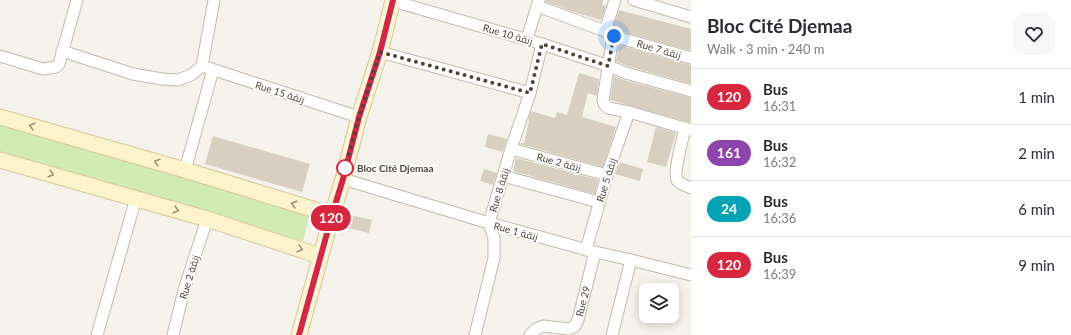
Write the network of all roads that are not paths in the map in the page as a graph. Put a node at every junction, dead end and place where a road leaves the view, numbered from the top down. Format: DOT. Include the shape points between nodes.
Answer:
graph roads {
  1 [pos="77,0"];
  2 [pos="214,0"];
  3 [pos="393,0"];
  4 [pos="615,0"];
  5 [pos="634,0"];
  6 [pos="538,3"];
  7 [pos="691,17"];
  8 [pos="609,34"];
  9 [pos="527,39"];
  10 [pos="542,44"];
  11 [pos="62,51"];
  12 [pos="380,52"];
  13 [pos="0,56"];
  14 [pos="691,58"];
  15 [pos="608,66"];
  16 [pos="207,68"];
  17 [pos="691,91"];
  18 [pos="530,93"];
  19 [pos="628,112"];
  20 [pos="0,117"];
  21 [pos="359,117"];
  22 [pos="688,129"];
  23 [pos="511,149"];
  24 [pos="0,161"];
  25 [pos="185,170"];
  26 [pos="607,175"];
  27 [pos="503,176"];
  28 [pos="343,179"];
  29 [pos="691,188"];
  30 [pos="136,198"];
  31 [pos="599,202"];
  32 [pos="332,215"];
  33 [pos="207,219"];
  34 [pos="489,223"];
  35 [pos="591,251"];
  36 [pos="320,256"];
  37 [pos="631,260"];
  38 [pos="691,275"];
  39 [pos="303,334"];
  40 [pos="97,335"];
  41 [pos="173,335"];
  42 [pos="475,335"];
  43 [pos="530,335"];
  44 [pos="612,335"];
  1 -- 11 [label="street"];
  2 -- 16 [label="street"];
  3 -- 9 [label="street, Rue 10 زنقة"];
  3 -- 12 [label="street"];
  4 -- 8 [label="street"];
  5 -- 7 [label="street"];
  6 -- 8 [label="street, Rue 7 زنقة"];
  6 -- 9 [label="street"];
  8 -- 14 [label="street, Rue 7 زنقة"];
  8 -- 15 [label="street"];
  9 -- 10 [label="street, Rue 10 زنقة"];
  10 -- 15 [label="street, Rue 10 زنقة"];
  10 -- 18 [label="street, Rue 8 زنقة"];
  11 -- 13 [label="street" via="56,67 43,69"];
  11 -- 16 [label="street" via="133,74 162,79 178,80"];
  12 -- 18 [label="street"];
  12 -- 21 [label="street"];
  15 -- 17 [label="street, Rue 10 زنقة"];
  15 -- 19 [label="street" via="604,104 608,108"];
  16 -- 21 [label="street, Rue 15 زنقة"];
  16 -- 25 [label="street"];
  18 -- 23 [label="street, Rue 8 زنقة"];
  19 -- 22 [label="street"];
  19 -- 26 [label="street, Rue 5 زنقة"];
  25 -- 20 [label="street, one-way"];
  21 -- 28 [label="street"];
  22 -- 29 [label="street" via="676,175 677,180"];
  23 -- 26 [label="street, Rue 2 زنقة"];
  23 -- 27 [label="street, Rue 8 زنقة"];
  24 -- 30 [label="street, one-way"];
  32 -- 25 [label="street, one-way"];
  26 -- 31 [label="street, Rue 5 زنقة"];
  27 -- 31 [label="street"];
  27 -- 34 [label="street, Rue 8 زنقة"];
  28 -- 32 [label="street"];
  28 -- 34 [label="street, Rue 1 زنقة"];
  30 -- 33 [label="street, one-way"];
  30 -- 40 [label="street"];
  31 -- 35 [label="street, Rue 5 زنقة"];
  32 -- 36 [label="street"];
  33 -- 36 [label="street, one-way"];
  33 -- 41 [label="street, Rue 2 زنقة" via="184,290"];
  34 -- 35 [label="street, Rue 1 زنقة"];
  34 -- 42 [label="street, Rue 8 زنقة" via="494,238 494,258"];
  35 -- 37 [label="street, Rue 1 زنقة"];
  35 -- 43 [label="street, Rue 29" via="575,326 543,326"];
  36 -- 39 [label="street"];
  37 -- 38 [label="street, Rue 1 زنقة"];
  37 -- 44 [label="street"];
}
